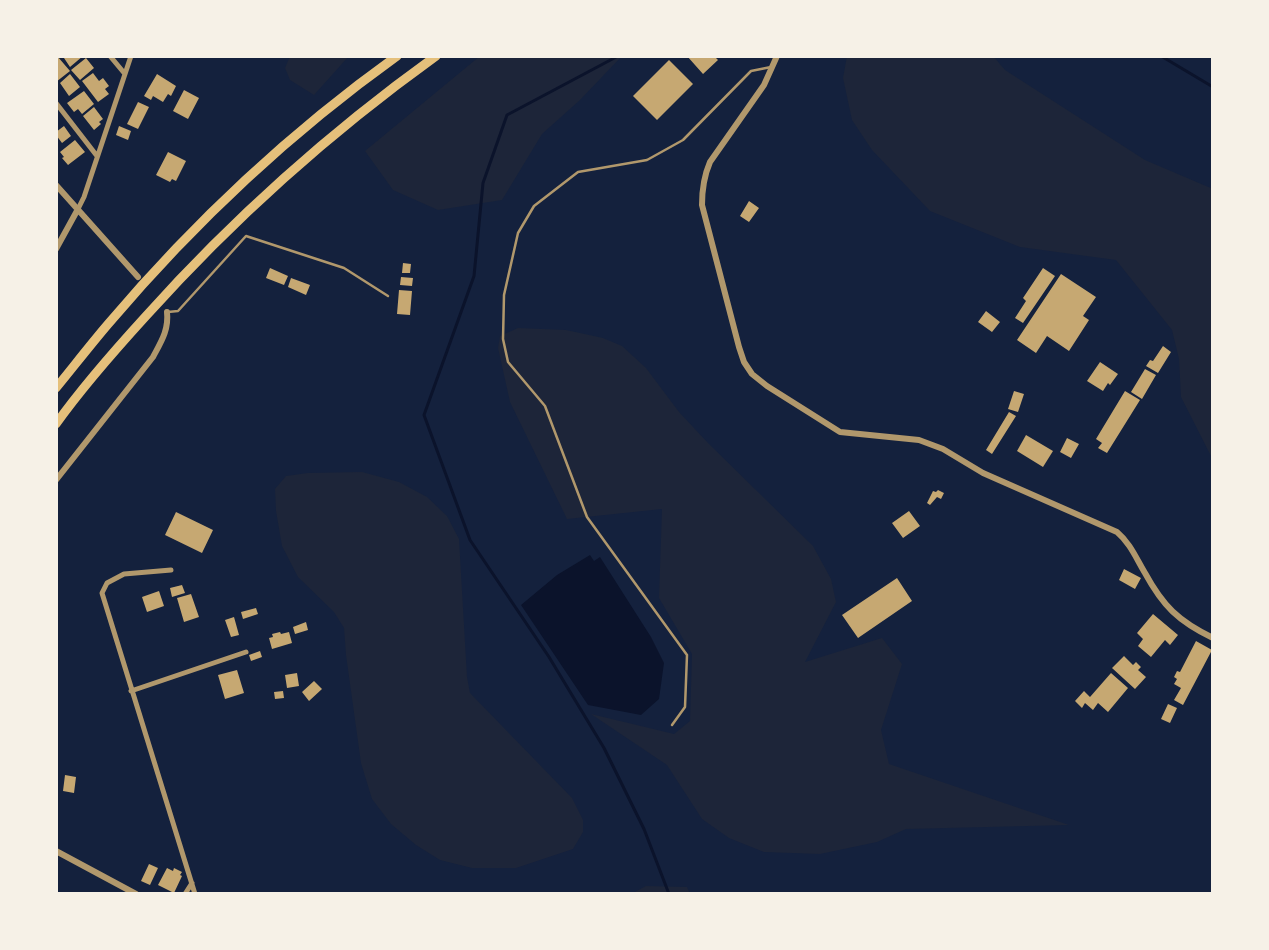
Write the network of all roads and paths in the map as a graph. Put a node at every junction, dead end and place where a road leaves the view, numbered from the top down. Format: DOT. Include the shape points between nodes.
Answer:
graph roads {
  1 [pos="110,56"];
  2 [pos="131,56"];
  3 [pos="397,56"];
  4 [pos="436,56"];
  5 [pos="777,56"];
  6 [pos="773,67"];
  7 [pos="125,74"];
  8 [pos="56,103"];
  9 [pos="97,156"];
  10 [pos="56,185"];
  11 [pos="78,209"];
  12 [pos="56,249"];
  13 [pos="138,277"];
  14 [pos="388,296"];
  15 [pos="167,312"];
  16 [pos="56,388"];
  17 [pos="56,424"];
  18 [pos="56,480"];
  19 [pos="170,570"];
  20 [pos="1213,638"];
  21 [pos="246,652"];
  22 [pos="131,691"];
  23 [pos="672,725"];
  24 [pos="56,851"];
  25 [pos="192,883"];
  26 [pos="136,894"];
  27 [pos="185,894"];
  28 [pos="195,894"];
  1 -- 7 [label="street"];
  2 -- 7 [label="street"];
  3 -- 16 [label="highway" via="290,140 216,208 115,316"];
  4 -- 17 [label="highway" via="382,94 233,223 127,336"];
  5 -- 6 [label="street"];
  6 -- 20 [label="street" via="710,162 702,188 702,205 739,348 752,374 796,406 840,432 920,440 943,449 983,473 1116,532 1126,540 1171,611 1183,622"];
  6 -- 23 [label="lane" via="751,71 683,140 647,160 578,172 534,206 518,233 504,295 503,339 508,362 545,406 587,517 686,655 685,707"];
  7 -- 9 [label="street"];
  8 -- 9 [label="street"];
  9 -- 11 [label="street"];
  10 -- 11 [label="street"];
  11 -- 12 [label="street"];
  11 -- 13 [label="street"];
  14 -- 15 [label="lane" via="344,268 246,236 178,311"];
  15 -- 18 [label="street" via="165,334 153,357"];
  19 -- 22 [label="street" via="124,574 107,583 102,593"];
  21 -- 22 [label="street"];
  22 -- 25 [label="street"];
  24 -- 26 [label="street"];
  25 -- 27 [label="street"];
  25 -- 28 [label="street"];
}
